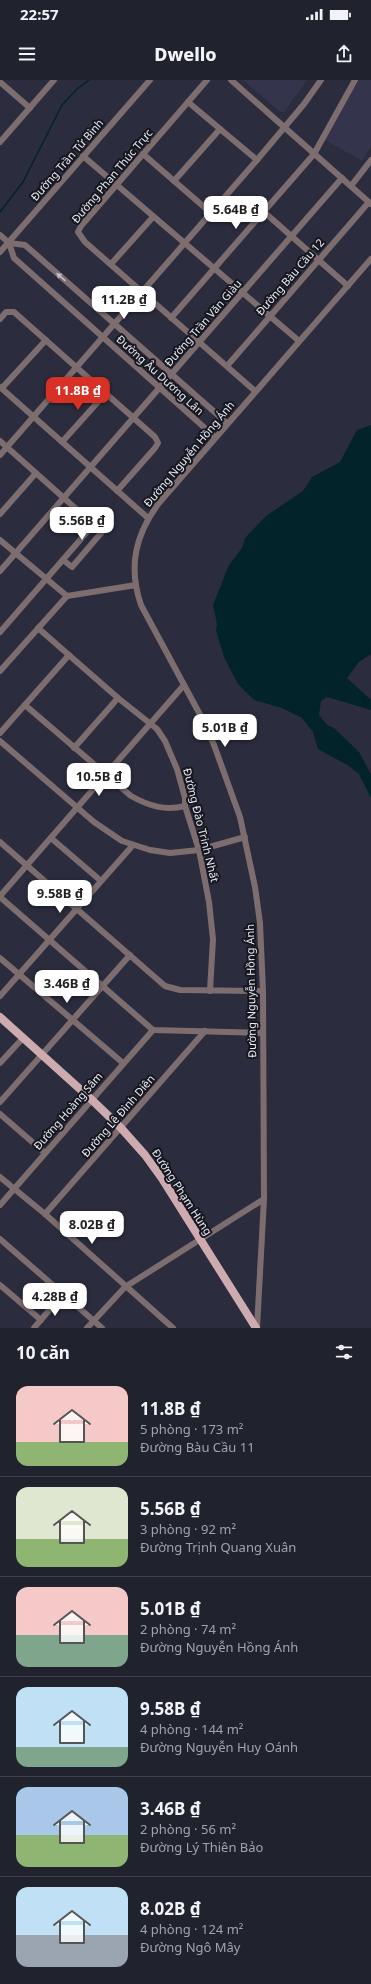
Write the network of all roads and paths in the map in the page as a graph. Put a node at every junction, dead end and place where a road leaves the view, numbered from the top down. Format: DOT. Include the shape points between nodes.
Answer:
graph roads {
  1 [pos="54,80"];
  2 [pos="150,80"];
  3 [pos="207,80"];
  4 [pos="231,80"];
  5 [pos="321,80"];
  6 [pos="355,80"];
  7 [pos="0,82"];
  8 [pos="188,102"];
  9 [pos="30,108"];
  10 [pos="285,127"];
  11 [pos="220,129"];
  12 [pos="0,142"];
  13 [pos="143,154"];
  14 [pos="314,154"];
  15 [pos="83,156"];
  16 [pos="257,160"];
  17 [pos="371,160"];
  18 [pos="342,178"];
  19 [pos="174,181"];
  20 [pos="116,185"];
  21 [pos="351,186"];
  22 [pos="370,203"];
  23 [pos="264,212"];
  24 [pos="211,213"];
  25 [pos="153,217"];
  26 [pos="0,235"];
  27 [pos="292,236"];
  28 [pos="9,242"];
  29 [pos="184,244"];
  30 [pos="0,252"];
  31 [pos="371,259"];
  32 [pos="319,260"];
  33 [pos="111,264"];
  34 [pos="213,268"];
  35 [pos="348,286"];
  36 [pos="142,292"];
  37 [pos="242,293"];
  38 [pos="270,317"];
  39 [pos="171,318"];
  40 [pos="0,319"];
  41 [pos="114,324"];
  42 [pos="102,337"];
  43 [pos="46,340"];
  44 [pos="199,342"];
  45 [pos="299,342"];
  46 [pos="227,366"];
  47 [pos="77,367"];
  48 [pos="172,374"];
  49 [pos="1,388"];
  50 [pos="159,388"];
  51 [pos="256,391"];
  52 [pos="106,393"];
  53 [pos="33,416"];
  54 [pos="134,417"];
  55 [pos="227,423"];
  56 [pos="215,437"];
  57 [pos="0,441"];
  58 [pos="62,442"];
  59 [pos="7,447"];
  60 [pos="0,455"];
  61 [pos="90,467"];
  62 [pos="36,473"];
  63 [pos="117,491"];
  64 [pos="64,498"];
  65 [pos="0,514"];
  66 [pos="148,518"];
  67 [pos="94,524"];
  68 [pos="0,540"];
  69 [pos="16,553"];
  70 [pos="63,560"];
  71 [pos="0,571"];
  72 [pos="46,579"];
  73 [pos="136,585"];
  74 [pos="67,596"];
  75 [pos="38,628"];
  76 [pos="0,632"];
  77 [pos="69,655"];
  78 [pos="0,671"];
  79 [pos="184,685"];
  80 [pos="118,698"];
  81 [pos="25,705"];
  82 [pos="150,723"];
  83 [pos="0,734"];
  84 [pos="0,741"];
  85 [pos="74,748"];
  86 [pos="105,776"];
  87 [pos="186,806"];
  88 [pos="77,808"];
  89 [pos="245,837"];
  90 [pos="51,838"];
  91 [pos="0,842"];
  92 [pos="133,845"];
  93 [pos="199,850"];
  94 [pos="27,865"];
  95 [pos="101,881"];
  96 [pos="0,897"];
  97 [pos="77,908"];
  98 [pos="49,940"];
  99 [pos="130,955"];
  100 [pos="0,958"];
  101 [pos="19,974"];
  102 [pos="102,986"];
  103 [pos="210,991"];
  104 [pos="263,991"];
  105 [pos="0,996"];
  106 [pos="0,1017"];
  107 [pos="72,1020"];
  108 [pos="153,1030"];
  109 [pos="205,1031"];
  110 [pos="262,1033"];
  111 [pos="23,1038"];
  112 [pos="42,1054"];
  113 [pos="0,1063"];
  114 [pos="123,1063"];
  115 [pos="91,1099"];
  116 [pos="0,1102"];
  117 [pos="0,1114"];
  118 [pos="121,1128"];
  119 [pos="45,1153"];
  120 [pos="0,1177"];
  121 [pos="14,1189"];
  122 [pos="264,1199"];
  123 [pos="0,1206"];
  124 [pos="45,1214"];
  125 [pos="0,1239"];
  126 [pos="199,1239"];
  127 [pos="0,1284"];
  128 [pos="125,1287"];
  129 [pos="63,1294"];
  130 [pos="41,1320"];
  131 [pos="94,1321"];
  132 [pos="34,1328"];
  133 [pos="87,1328"];
  134 [pos="102,1328"];
  135 [pos="172,1328"];
  136 [pos="256,1328"];
  1 -- 9 [label="street"];
  2 -- 15 [label="street, Đường Trần Tử Bình"];
  3 -- 8 [label="street, Đường Phan Thúc Trực"];
  4 -- 10 [label="street"];
  5 -- 10 [label="street"];
  6 -- 14 [label="street"];
  7 -- 9 [label="street"];
  8 -- 11 [label="street"];
  8 -- 13 [label="street, Đường Phan Thúc Trực"];
  9 -- 12 [label="street"];
  10 -- 14 [label="street"];
  10 -- 16 [label="street"];
  11 -- 16 [label="street"];
  11 -- 19 [label="street"];
  13 -- 19 [label="street"];
  13 -- 20 [label="street, Đường Phan Thúc Trực"];
  14 -- 18 [label="street"];
  14 -- 23 [label="street"];
  15 -- 20 [label="street"];
  15 -- 28 [label="street, Đường Trần Tử Bình"];
  16 -- 24 [label="street"];
  17 -- 21 [label="street"];
  18 -- 21 [label="street"];
  18 -- 27 [label="street, Đường Trần Văn Giàu"];
  19 -- 24 [label="street"];
  20 -- 25 [label="street"];
  20 -- 33 [label="street, Đường Phan Thúc Trực" via="78,232"];
  21 -- 22 [label="street"];
  22 -- 32 [label="street, Đường Bàu Cầu 12"];
  23 -- 27 [label="street"];
  23 -- 34 [label="street"];
  24 -- 29 [label="street"];
  25 -- 29 [label="street"];
  25 -- 33 [label="street"];
  26 -- 28 [label="street, Đường Âu Dương Lân"];
  27 -- 32 [label="street"];
  27 -- 37 [label="street, Đường Trần Văn Giàu"];
  28 -- 30 [label="street, Đường Trần Tử Bình"];
  41 -- 28 [label="street, Đường Âu Dương Lân, one-way" via="25,245"];
  28 -- 42 [label="street, Đường Âu Dương Lân" via="14,258"];
  29 -- 34 [label="street"];
  29 -- 36 [label="street"];
  31 -- 35 [label="street, Đường Nguyễn Hồng Ánh"];
  32 -- 35 [label="street"];
  32 -- 38 [label="street, Đường Bàu Cầu 12"];
  33 -- 36 [label="street, Đường Phan Thúc Trực"];
  34 -- 37 [label="street"];
  34 -- 39 [label="street"];
  35 -- 45 [label="street, Đường Nguyễn Hồng Ánh"];
  36 -- 39 [label="street, Đường Phan Thúc Trực"];
  36 -- 41 [label="street"];
  37 -- 38 [label="street"];
  37 -- 44 [label="street, Đường Trần Văn Giàu"];
  38 -- 45 [label="street"];
  38 -- 46 [label="street, Đường Bàu Cầu 12"];
  39 -- 44 [label="street, Đường Phan Thúc Trực"];
  40 -- 43 [label="street" via="6,312 14,312"];
  41 -- 42 [label="street"];
  41 -- 48 [label="street, Đường Âu Dương Lân"];
  42 -- 47 [label="street"];
  42 -- 50 [label="street, Đường Âu Dương Lân"];
  43 -- 47 [label="street"];
  43 -- 49 [label="street"];
  44 -- 46 [label="street, Đường Phan Thúc Trực"];
  44 -- 48 [label="street, Đường Trần Văn Giàu"];
  45 -- 51 [label="street, Đường Nguyễn Hồng Ánh"];
  46 -- 51 [label="street, Đường Phan Thúc Trực"];
  47 -- 52 [label="street"];
  47 -- 53 [label="street"];
  48 -- 50 [label="street, Đường Trần Văn Giàu"];
  48 -- 55 [label="street, Đường Âu Dương Lân"];
  49 -- 53 [label="street"];
  50 -- 54 [label="street, Đường Trần Văn Giàu"];
  50 -- 56 [label="street, Đường Âu Dương Lân"];
  51 -- 55 [label="street, Đường Nguyễn Hồng Ánh"];
  52 -- 54 [label="street"];
  52 -- 58 [label="street"];
  53 -- 58 [label="street"];
  53 -- 59 [label="street"];
  54 -- 61 [label="street, Đường Trần Văn Giàu"];
  54 -- 63 [label="street" via="156,437 158,444"];
  55 -- 56 [label="street, Đường Nguyễn Hồng Ánh"];
  56 -- 66 [label="street, Đường Nguyễn Hồng Ánh"];
  57 -- 59 [label="street"];
  58 -- 61 [label="street"];
  59 -- 60 [label="street"];
  59 -- 62 [label="street"];
  61 -- 63 [label="street"];
  61 -- 64 [label="street, Đường Trần Văn Giàu"];
  62 -- 64 [label="street"];
  62 -- 65 [label="street"];
  63 -- 66 [label="street"];
  64 -- 67 [label="street"];
  64 -- 69 [label="street, Đường Trần Văn Giàu"];
  66 -- 73 [label="street, Đường Nguyễn Hồng Ánh" via="138,539 135,553"];
  67 -- 70 [label="street"];
  67 -- 70 [label="street" via="102,532 72,568"];
  68 -- 69 [label="street"];
  69 -- 71 [label="street, Đường Trần Văn Giàu"];
  69 -- 72 [label="street"];
  70 -- 72 [label="street"];
  72 -- 74 [label="street"];
  72 -- 76 [label="street"];
  73 -- 74 [label="street"];
  73 -- 79 [label="street, Đường Nguyễn Hồng Ánh" via="141,606"];
  74 -- 75 [label="street"];
  75 -- 77 [label="street, Đường Đào Trinh Nhất"];
  75 -- 78 [label="street"];
  77 -- 80 [label="street, Đường Đào Trinh Nhất"];
  77 -- 81 [label="street"];
  79 -- 82 [label="street"];
  79 -- 89 [label="street, Đường Nguyễn Hồng Ánh" via="214,745"];
  80 -- 82 [label="street, Đường Đào Trinh Nhất"];
  80 -- 85 [label="street"];
  81 -- 83 [label="street"];
  81 -- 85 [label="street"];
  82 -- 86 [label="street"];
  82 -- 87 [label="street, Đường Đào Trinh Nhất" via="165,741 177,769"];
  84 -- 88 [label="street"];
  85 -- 86 [label="street"];
  86 -- 87 [label="street" via="140,802 164,809"];
  86 -- 88 [label="street"];
  87 -- 93 [label="street, Đường Đào Trinh Nhất"];
  88 -- 90 [label="street"];
  88 -- 92 [label="street" via="122,841"];
  89 -- 93 [label="street"];
  89 -- 104 [label="street, Đường Nguyễn Hồng Ánh" via="260,923"];
  90 -- 94 [label="street"];
  90 -- 95 [label="street"];
  91 -- 94 [label="street"];
  92 -- 93 [label="street" via="170,853"];
  92 -- 95 [label="street"];
  93 -- 103 [label="street, Đường Đào Trinh Nhất" via="213,939"];
  94 -- 96 [label="street"];
  94 -- 97 [label="street"];
  95 -- 97 [label="street"];
  96 -- 98 [label="street"];
  97 -- 98 [label="street"];
  97 -- 99 [label="street"];
  98 -- 101 [label="street"];
  98 -- 102 [label="street"];
  99 -- 102 [label="street"];
  99 -- 103 [label="street" via="170,988"];
  100 -- 101 [label="street"];
  101 -- 105 [label="street"];
  101 -- 107 [label="street"];
  102 -- 107 [label="street"];
  102 -- 108 [label="street"];
  103 -- 104 [label="street"];
  104 -- 110 [label="street, Đường Nguyễn Hồng Ánh"];
  106 -- 111 [label="main road, Đường Phạm Hùng"];
  107 -- 112 [label="street"];
  107 -- 114 [label="street"];
  108 -- 109 [label="street"];
  108 -- 114 [label="street, Đường Hoàng Sâm"];
  109 -- 110 [label="street"];
  109 -- 118 [label="street, Đường Lê Đình Diên"];
  110 -- 122 [label="street, Đường Nguyễn Hồng Ánh"];
  111 -- 112 [label="main road, Đường Phạm Hùng"];
  111 -- 113 [label="street"];
  112 -- 115 [label="main road, Đường Phạm Hùng"];
  112 -- 116 [label="street"];
  114 -- 115 [label="street, Đường Hoàng Sâm"];
  115 -- 118 [label="main road, Đường Phạm Hùng"];
  115 -- 119 [label="street, Đường Hoàng Sâm"];
  117 -- 119 [label="street"];
  118 -- 124 [label="street, Đường Lê Đình Diên"];
  118 -- 126 [label="main road, Đường Phạm Hùng" via="154,1167"];
  119 -- 121 [label="street, Đường Hoàng Sâm"];
  120 -- 121 [label="street"];
  121 -- 123 [label="street, Đường Hoàng Sâm"];
  121 -- 124 [label="street"];
  122 -- 126 [label="street"];
  122 -- 136 [label="street, Đường Nguyễn Hồng Ánh"];
  124 -- 128 [label="street"];
  125 -- 129 [label="street"];
  126 -- 128 [label="street"];
  126 -- 136 [label="main road, Đường Phạm Hùng"];
  127 -- 130 [label="street"];
  128 -- 131 [label="street"];
  128 -- 135 [label="street"];
  129 -- 130 [label="street"];
  129 -- 131 [label="street"];
  130 -- 132 [label="street"];
  131 -- 133 [label="street"];
  131 -- 134 [label="street"];
}
